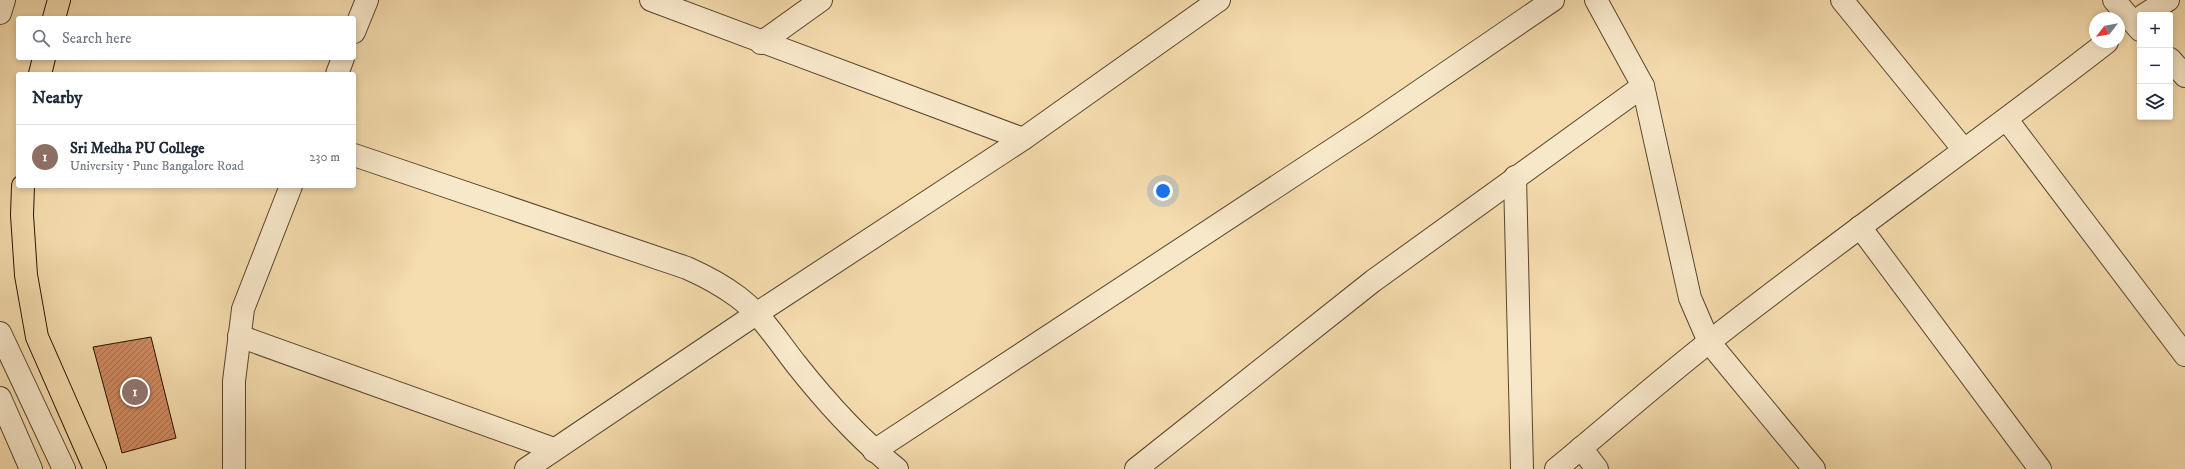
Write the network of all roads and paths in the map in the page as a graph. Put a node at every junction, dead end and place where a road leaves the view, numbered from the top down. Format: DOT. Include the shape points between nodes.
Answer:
graph roads {
  1 [pos="4,0"];
  2 [pos="59,0"];
  3 [pos="367,0"];
  4 [pos="650,0"];
  5 [pos="821,0"];
  6 [pos="1219,0"];
  7 [pos="1553,0"];
  8 [pos="1596,0"];
  9 [pos="1842,0"];
  10 [pos="2114,0"];
  11 [pos="2168,0"];
  12 [pos="0,12"];
  13 [pos="55,16"];
  14 [pos="2135,24"];
  15 [pos="356,27"];
  16 [pos="761,43"];
  17 [pos="2099,48"];
  18 [pos="44,60"];
  19 [pos="342,60"];
  20 [pos="2173,62"];
  21 [pos="40,72"];
  22 [pos="338,72"];
  23 [pos="2185,76"];
  24 [pos="1643,86"];
  25 [pos="2007,120"];
  26 [pos="1023,139"];
  27 [pos="1964,150"];
  28 [pos="356,156"];
  29 [pos="1515,177"];
  30 [pos="23,188"];
  31 [pos="290,188"];
  32 [pos="1860,227"];
  33 [pos="756,314"];
  34 [pos="0,333"];
  35 [pos="239,336"];
  36 [pos="1709,342"];
  37 [pos="2185,355"];
  38 [pos="0,398"];
  39 [pos="1582,448"];
  40 [pos="554,449"];
  41 [pos="874,451"];
  42 [pos="31,469"];
  43 [pos="64,469"];
  44 [pos="95,469"];
  45 [pos="234,469"];
  46 [pos="526,469"];
  47 [pos="897,469"];
  48 [pos="1136,469"];
  49 [pos="1522,469"];
  50 [pos="1556,469"];
  51 [pos="1597,469"];
  52 [pos="1814,469"];
  53 [pos="2040,469"];
  1 -- 12 [label="street"];
  2 -- 13 [label="main road"];
  3 -- 15 [label="street"];
  4 -- 16 [label="street"];
  5 -- 16 [label="street"];
  6 -- 26 [label="street"];
  7 -- 41 [label="street" via="1367,127"];
  8 -- 24 [label="street"];
  9 -- 27 [label="street"];
  10 -- 14 [label="street"];
  11 -- 14 [label="street"];
  16 -- 26 [label="street"];
  17 -- 25 [label="street"];
  18 -- 21 [label="main road"];
  19 -- 22 [label="street"];
  20 -- 23 [label="street"];
  24 -- 29 [label="street"];
  24 -- 36 [label="street" via="1690,298"];
  25 -- 27 [label="street"];
  25 -- 37 [label="street"];
  26 -- 33 [label="street"];
  27 -- 32 [label="street"];
  28 -- 33 [label="street" via="688,268 739,297"];
  29 -- 48 [label="street" via="1373,281"];
  29 -- 49 [label="street"];
  30 -- 44 [label="main road" via="26,275 37,337"];
  31 -- 35 [label="street" via="243,309"];
  32 -- 36 [label="street"];
  32 -- 53 [label="street"];
  33 -- 40 [label="street"];
  33 -- 41 [label="street" via="826,401"];
  34 -- 43 [label="street"];
  35 -- 40 [label="street"];
  35 -- 45 [label="street" via="234,381"];
  36 -- 39 [label="street"];
  36 -- 52 [label="street"];
  38 -- 42 [label="street"];
  39 -- 50 [label="street"];
  39 -- 51 [label="street"];
  40 -- 46 [label="street"];
  41 -- 47 [label="street"];
}
